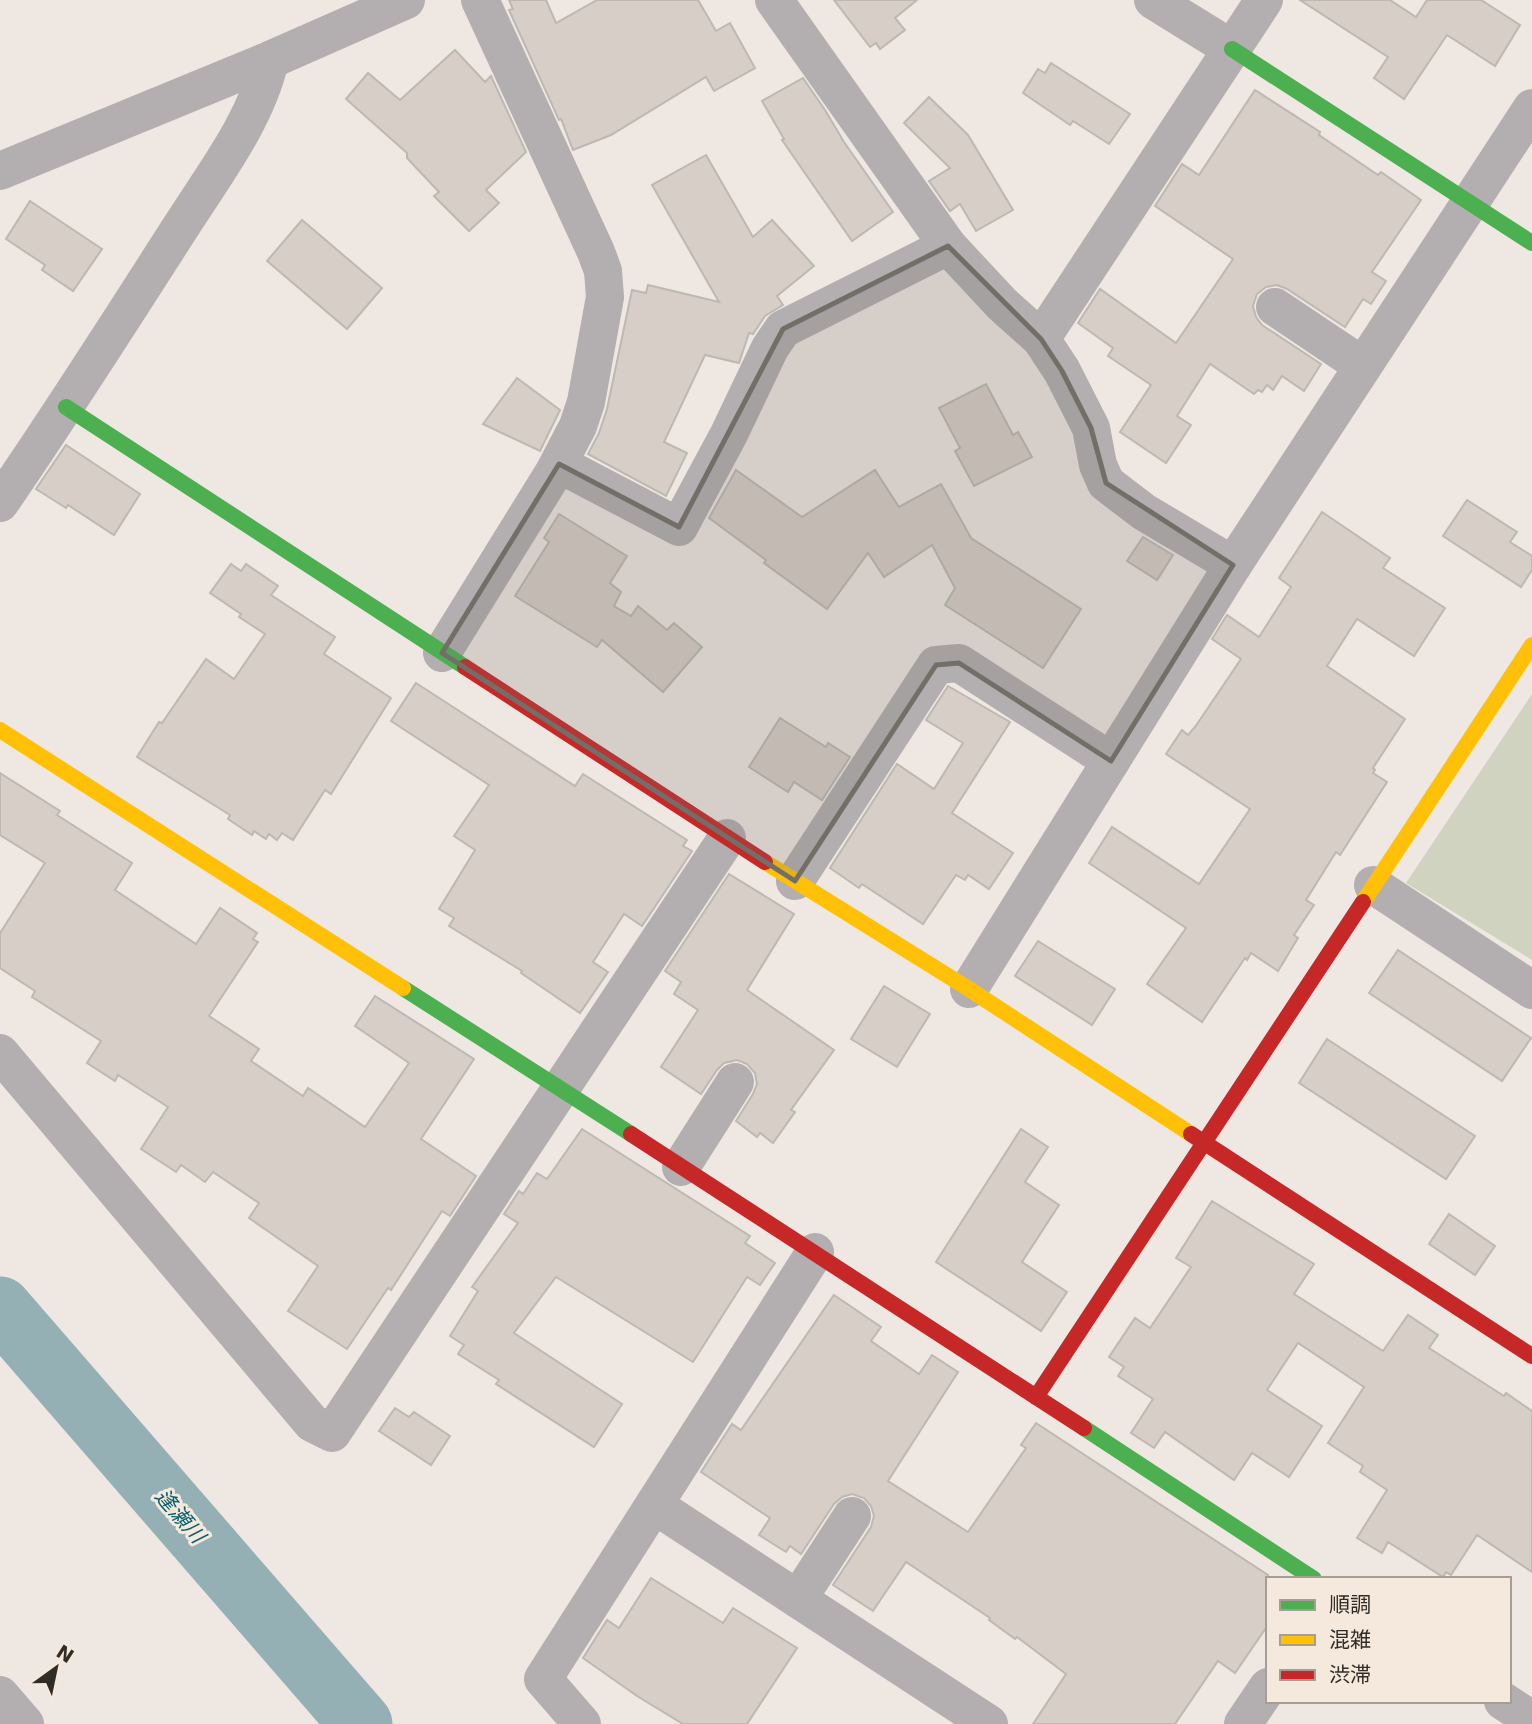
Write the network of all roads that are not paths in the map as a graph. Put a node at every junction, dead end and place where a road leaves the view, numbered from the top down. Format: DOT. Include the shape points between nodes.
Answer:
graph roads {
  1 [pos="406,0"];
  2 [pos="480,0"];
  3 [pos="774,0"];
  4 [pos="1153,0"];
  5 [pos="1264,0"];
  6 [pos="1233,49"];
  7 [pos="270,60"];
  8 [pos="1532,108"];
  9 [pos="0,171"];
  10 [pos="1470,203"];
  11 [pos="1532,243"];
  12 [pos="948,246"];
  13 [pos="1275,307"];
  14 [pos="1041,339"];
  15 [pos="1363,366"];
  16 [pos="66,407"];
  17 [pos="559,464"];
  18 [pos="0,503"];
  19 [pos="1234,565"];
  20 [pos="1532,645"];
  21 [pos="442,653"];
  22 [pos="0,730"];
  23 [pos="1111,761"];
  24 [pos="727,838"];
  25 [pos="795,881"];
  26 [pos="1373,885"];
  27 [pos="969,989"];
  28 [pos="1532,990"];
  29 [pos="0,1053"];
  30 [pos="735,1082"];
  31 [pos="558,1090"];
  32 [pos="1206,1144"];
  33 [pos="681,1167"];
  34 [pos="815,1252"];
  35 [pos="1532,1356"];
  36 [pos="1036,1397"];
  37 [pos="654,1505"];
  38 [pos="852,1516"];
  39 [pos="1311,1577"];
  40 [pos="798,1599"];
  41 [pos="1266,1690"];
  42 [pos="0,1695"];
  43 [pos="1506,1703"];
  44 [pos="1532,1720"];
  45 [pos="25,1724"];
  46 [pos="582,1724"];
  47 [pos="989,1724"];
  48 [pos="1243,1724"];
  1 -- 7 [label="street"];
  2 -- 17 [label="street" via="603,271 605,297 586,402"];
  3 -- 12 [label="street"];
  4 -- 6 [label="street"];
  5 -- 6 [label="street"];
  6 -- 10 [label="street"];
  6 -- 14 [label="street"];
  7 -- 9 [label="street"];
  7 -- 16 [label="street" via="259,95 230,148"];
  8 -- 10 [label="street"];
  10 -- 11 [label="street"];
  10 -- 15 [label="street"];
  12 -- 14 [label="street"];
  12 -- 17 [label="street" via="783,329 679,527"];
  13 -- 15 [label="street"];
  14 -- 19 [label="street" via="1091,428 1106,483 1144,512"];
  15 -- 19 [label="street"];
  16 -- 18 [label="street"];
  16 -- 21 [label="street"];
  17 -- 21 [label="street"];
  19 -- 23 [label="street"];
  20 -- 26 [label="street"];
  21 -- 24 [label="street"];
  22 -- 31 [label="street"];
  23 -- 25 [label="street" via="959,663 936,665"];
  23 -- 27 [label="street"];
  24 -- 25 [label="street"];
  24 -- 31 [label="street"];
  25 -- 27 [label="street"];
  26 -- 28 [label="street"];
  26 -- 32 [label="street"];
  27 -- 32 [label="street"];
  29 -- 31 [label="street" via="312,1423 332,1433"];
  30 -- 33 [label="street"];
  31 -- 33 [label="street"];
  32 -- 35 [label="street"];
  32 -- 36 [label="street"];
  33 -- 34 [label="street"];
  34 -- 36 [label="street"];
  34 -- 37 [label="street"];
  36 -- 39 [label="street"];
  37 -- 40 [label="street"];
  37 -- 46 [label="street" via="543,1679"];
  38 -- 40 [label="street"];
  40 -- 47 [label="street"];
  41 -- 48 [label="street"];
  42 -- 45 [label="street"];
  43 -- 44 [label="street"];
}
